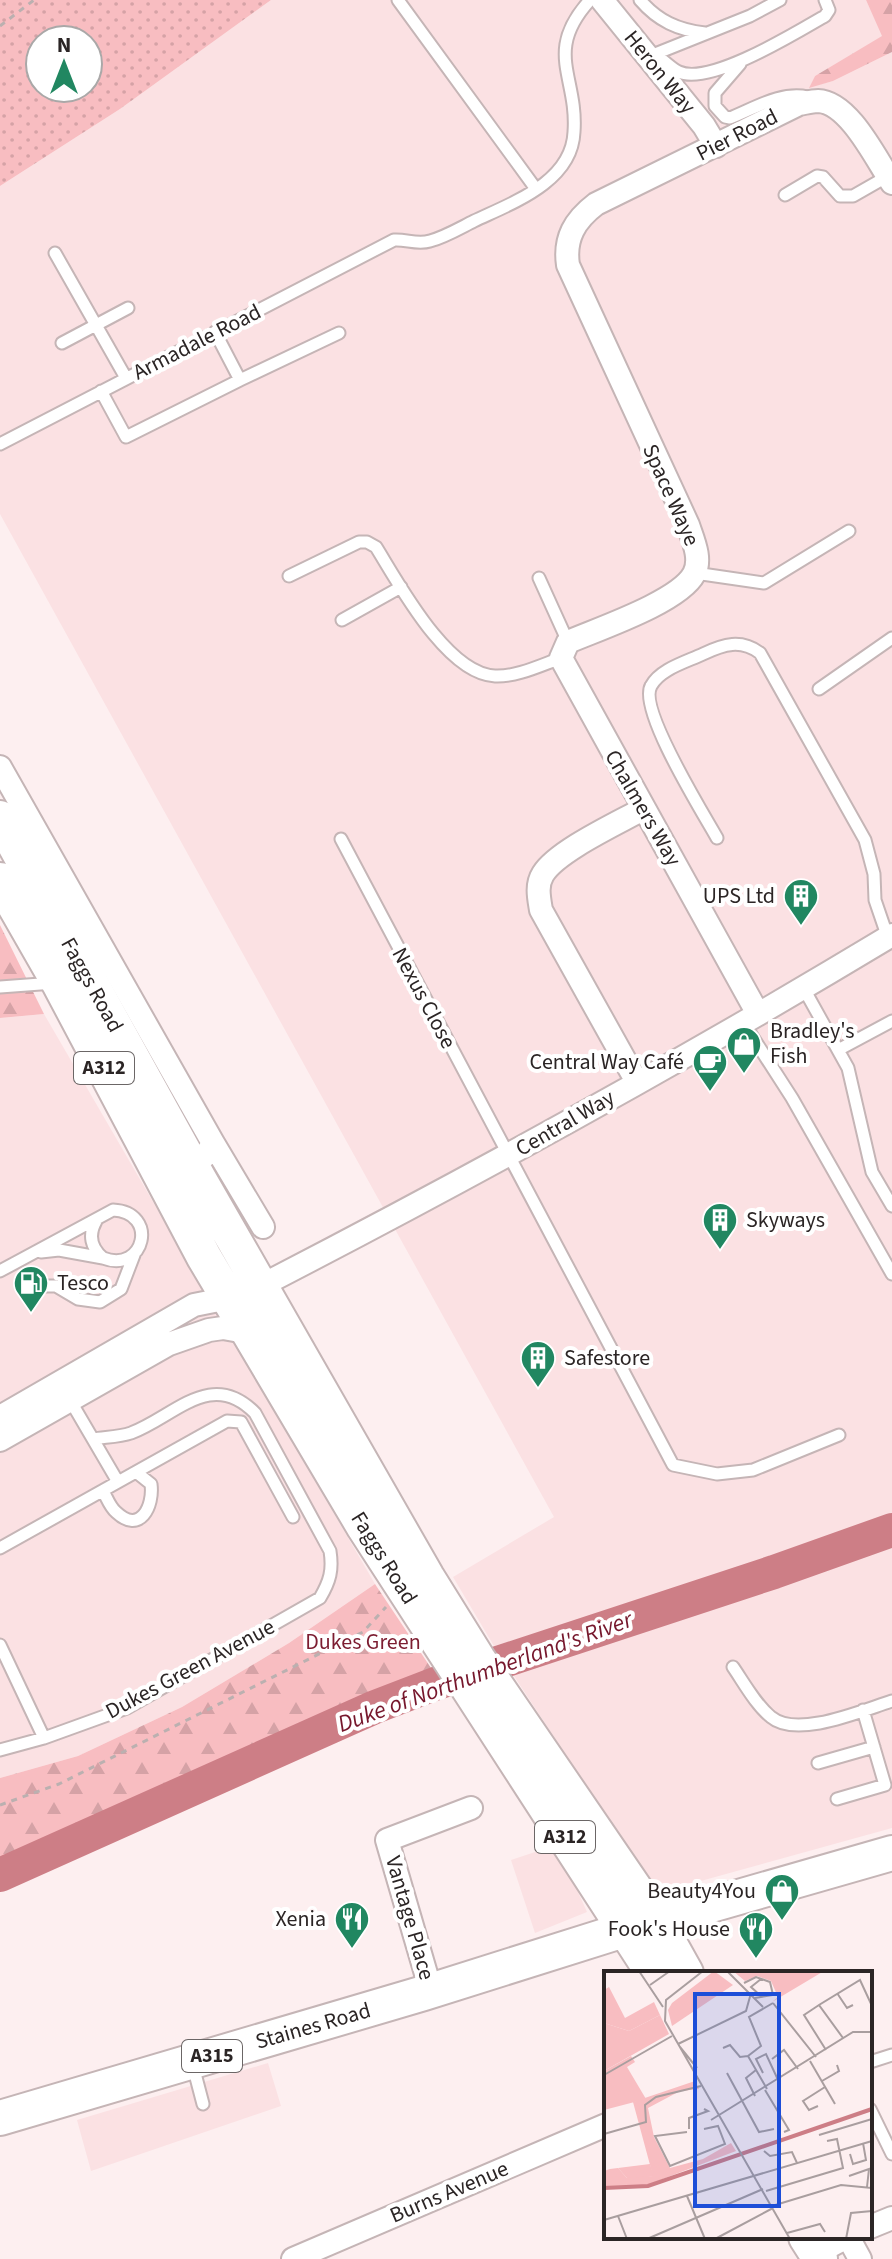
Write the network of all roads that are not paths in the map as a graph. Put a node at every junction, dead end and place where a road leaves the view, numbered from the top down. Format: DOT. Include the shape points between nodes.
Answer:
graph roads {
  1 [pos="398,0"];
  2 [pos="590,0"];
  3 [pos="602,0"];
  4 [pos="640,0"];
  5 [pos="780,0"];
  6 [pos="825,0"];
  7 [pos="707,33"];
  8 [pos="634,42"];
  9 [pos="655,54"];
  10 [pos="742,62"];
  11 [pos="820,101"];
  12 [pos="716,146"];
  13 [pos="890,180"];
  14 [pos="536,189"];
  15 [pos="785,195"];
  16 [pos="568,239"];
  17 [pos="55,253"];
  18 [pos="128,308"];
  19 [pos="95,325"];
  20 [pos="215,332"];
  21 [pos="339,333"];
  22 [pos="62,343"];
  23 [pos="126,378"];
  24 [pos="240,380"];
  25 [pos="101,391"];
  26 [pos="0,444"];
  27 [pos="849,531"];
  28 [pos="695,573"];
  29 [pos="289,576"];
  30 [pos="539,578"];
  31 [pos="401,587"];
  32 [pos="342,620"];
  33 [pos="892,638"];
  34 [pos="565,650"];
  35 [pos="819,689"];
  36 [pos="0,767"];
  37 [pos="643,809"];
  38 [pos="0,818"];
  39 [pos="717,838"];
  40 [pos="341,839"];
  41 [pos="14,872"];
  42 [pos="890,937"];
  43 [pos="59,983"];
  44 [pos="0,987"];
  45 [pos="804,989"];
  46 [pos="751,1018"];
  47 [pos="892,1021"];
  48 [pos="838,1050"];
  49 [pos="637,1082"];
  50 [pos="507,1156"];
  51 [pos="201,1162"];
  52 [pos="892,1206"];
  53 [pos="96,1221"];
  54 [pos="263,1227"];
  55 [pos="32,1253"];
  56 [pos="134,1254"];
  57 [pos="204,1257"];
  58 [pos="103,1258"];
  59 [pos="0,1271"];
  60 [pos="892,1274"];
  61 [pos="46,1286"];
  62 [pos="194,1305"];
  63 [pos="256,1308"];
  64 [pos="169,1344"];
  65 [pos="70,1400"];
  66 [pos="0,1417"];
  67 [pos="839,1435"];
  68 [pos="93,1439"];
  69 [pos="0,1440"];
  70 [pos="136,1472"];
  71 [pos="118,1482"];
  72 [pos="103,1491"];
  73 [pos="293,1517"];
  74 [pos="0,1548"];
  75 [pos="412,1586"];
  76 [pos="0,1645"];
  77 [pos="733,1667"];
  78 [pos="892,1701"];
  79 [pos="863,1710"];
  80 [pos="513,1732"];
  81 [pos="44,1738"];
  82 [pos="874,1747"];
  83 [pos="0,1750"];
  84 [pos="818,1763"];
  85 [pos="837,1799"];
  86 [pos="471,1808"];
  87 [pos="892,1853"];
  88 [pos="657,1921"];
  89 [pos="624,1930"];
  90 [pos="652,1971"];
  91 [pos="685,1971"];
  92 [pos="431,1991"];
  93 [pos="892,2055"];
  94 [pos="872,2061"];
  95 [pos="192,2062"];
  96 [pos="203,2104"];
  97 [pos="872,2113"];
  98 [pos="0,2118"];
  99 [pos="604,2126"];
  100 [pos="892,2154"];
  101 [pos="892,2218"];
  102 [pos="872,2226"];
  103 [pos="841,2239"];
  104 [pos="849,2239"];
  105 [pos="814,2247"];
  106 [pos="293,2259"];
  107 [pos="860,2259"];
  1 -- 14 [label="lane"];
  2 -- 14 [label="lane" via="572,21 565,46 575,135 566,161"];
  3 -- 8 [label="street, Heron Way"];
  4 -- 7 [label="lane" via="656,17 684,31"];
  5 -- 7 [label="lane"];
  6 -- 10 [label="lane" via="825,16"];
  7 -- 9 [label="lane"];
  8 -- 9 [label="lane"];
  8 -- 12 [label="street, Heron Way"];
  9 -- 10 [label="lane" via="679,73"];
  10 -- 11 [label="lane" via="715,93 715,106 725,117 793,94"];
  11 -- 12 [label="street, Pier Road" via="799,104"];
  11 -- 13 [label="street" via="849,117"];
  12 -- 16 [label="street, Pier Road" via="596,204"];
  13 -- 15 [label="lane" via="840,196 817,176"];
  14 -- 20 [label="lane, Armadale Road" via="428,242 394,240"];
  16 -- 28 [label="street, Space Waye" via="568,265 688,525 698,556"];
  17 -- 19 [label="lane"];
  18 -- 19 [label="lane"];
  19 -- 22 [label="lane"];
  19 -- 23 [label="lane"];
  20 -- 23 [label="lane, Armadale Road"];
  20 -- 24 [label="lane"];
  21 -- 24 [label="lane"];
  23 -- 25 [label="lane, Armadale Road"];
  24 -- 25 [label="lane" via="126,437"];
  25 -- 26 [label="lane, Armadale Road"];
  27 -- 28 [label="lane" via="764,583"];
  28 -- 34 [label="street, Space Waye" via="669,597"];
  29 -- 31 [label="lane" via="367,542 376,547"];
  30 -- 34 [label="lane"];
  31 -- 32 [label="lane"];
  31 -- 34 [label="lane" via="427,626 477,672 514,674"];
  33 -- 35 [label="lane"];
  34 -- 37 [label="street, Chalmers Way" via="574,685"];
  36 -- 51 [label="street"];
  37 -- 46 [label="street, Chalmers Way"];
  37 -- 49 [label="street" via="559,857 543,874 538,891 541,910"];
  38 -- 41 [label="main road, Faggs Road / A312"];
  39 -- 42 [label="lane" via="660,735 647,694 664,673 734,643 760,653 865,840 875,900"];
  40 -- 50 [label="lane, Nexus Close"];
  41 -- 43 [label="main road, Faggs Road / A312"];
  41 -- 51 [label="main road, Faggs Road / A312"];
  42 -- 45 [label="street, Central Way"];
  43 -- 44 [label="lane"];
  43 -- 57 [label="main road, Faggs Road / A312"];
  45 -- 46 [label="street, Central Way"];
  45 -- 48 [label="lane"];
  46 -- 49 [label="street, Central Way"];
  46 -- 60 [label="lane"];
  47 -- 48 [label="lane"];
  48 -- 52 [label="lane" via="848,1068 872,1172"];
  49 -- 50 [label="street, Central Way"];
  50 -- 63 [label="street, Central Way"];
  50 -- 67 [label="lane, Nexus Close" via="673,1465 717,1474 753,1470"];
  51 -- 54 [label="street"];
  51 -- 63 [label="main road, Faggs Road / A312"];
  53 -- 55 [label="lane"];
  53 -- 56 [label="lane" via="113,1210 132,1215 142,1230"];
  53 -- 58 [label="lane" via="92,1242"];
  55 -- 58 [label="lane" via="59,1250"];
  55 -- 59 [label="lane"];
  56 -- 58 [label="lane" via="120,1261"];
  56 -- 61 [label="lane" via="121,1289 100,1302"];
  57 -- 62 [label="street" via="206,1280"];
  57 -- 63 [label="main road, Faggs Road / A312"];
  62 -- 63 [label="street" via="207,1301"];
  62 -- 66 [label="street"];
  63 -- 64 [label="street" via="223,1328"];
  63 -- 64 [label="street" via="215,1317"];
  63 -- 75 [label="main road, Faggs Road / A312"];
  63 -- 75 [label="main road, Faggs Road / A312" via="306,1427 364,1527"];
  64 -- 65 [label="street"];
  65 -- 68 [label="lane"];
  65 -- 69 [label="street"];
  68 -- 71 [label="lane"];
  68 -- 81 [label="lane, Dukes Green Avenue" via="130,1433 210,1394 227,1394 245,1403 330,1551 333,1568 320,1598 127,1708"];
  70 -- 71 [label="lane"];
  70 -- 72 [label="lane" via="151,1484 153,1497 141,1518 129,1520 118,1514"];
  70 -- 73 [label="lane" via="210,1428 241,1422"];
  71 -- 72 [label="lane"];
  72 -- 74 [label="lane"];
  75 -- 80 [label="main road, Faggs Road / A312" via="478,1659"];
  76 -- 81 [label="lane"];
  77 -- 79 [label="lane" via="772,1718 789,1725"];
  78 -- 79 [label="lane"];
  79 -- 82 [label="lane"];
  80 -- 88 [label="main road, Faggs Road"];
  80 -- 89 [label="main road, Faggs Road / A312"];
  81 -- 83 [label="lane, Dukes Green Avenue"];
  82 -- 84 [label="lane"];
  82 -- 85 [label="lane" via="885,1785"];
  86 -- 92 [label="street, Vantage Place" via="387,1840"];
  87 -- 88 [label="main road, A315"];
  88 -- 89 [label="main road, A315"];
  88 -- 91 [label="main road, Faggs Road"];
  89 -- 90 [label="main road, A312"];
  89 -- 92 [label="main road, Staines Road / A315"];
  92 -- 95 [label="main road, Staines Road / A315"];
  93 -- 94 [label="lane"];
  95 -- 96 [label="lane"];
  95 -- 98 [label="main road, Staines Road / A315"];
  97 -- 100 [label="lane"];
  99 -- 106 [label="street, Burns Avenue"];
  101 -- 102 [label="street"];
  103 -- 105 [label="street"];
  104 -- 107 [label="street"];
}
